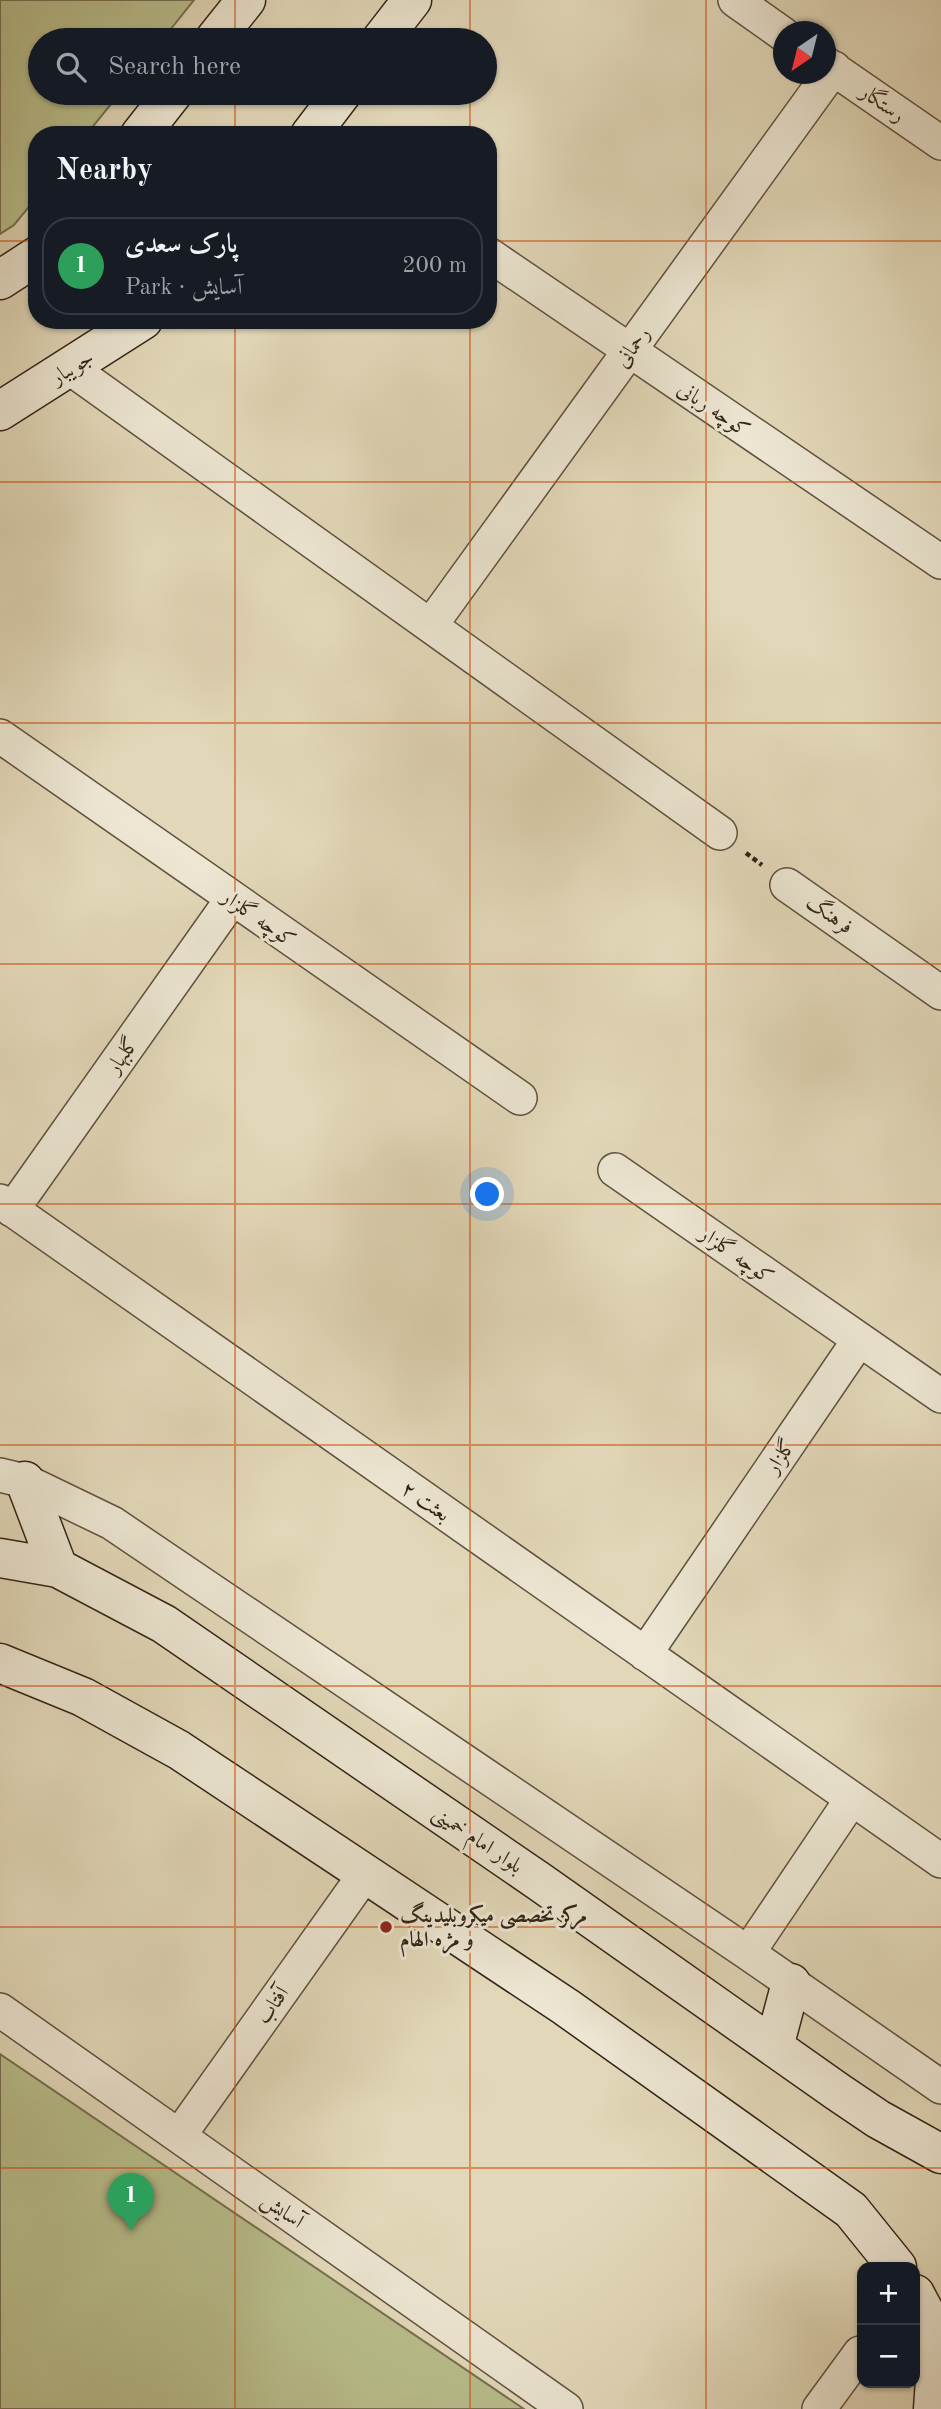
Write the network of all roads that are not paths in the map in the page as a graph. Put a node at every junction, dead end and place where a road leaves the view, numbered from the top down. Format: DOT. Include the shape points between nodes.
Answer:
graph roads {
  1 [pos="246,0"];
  2 [pos="412,0"];
  3 [pos="735,0"];
  4 [pos="773,27"];
  5 [pos="224,28"];
  6 [pos="390,28"];
  7 [pos="836,70"];
  8 [pos="817,84"];
  9 [pos="164,105"];
  10 [pos="333,105"];
  11 [pos="147,126"];
  12 [pos="318,126"];
  13 [pos="941,143"];
  14 [pos="497,260"];
  15 [pos="28,262"];
  16 [pos="0,280"];
  17 [pos="129,329"];
  18 [pos="629,351"];
  19 [pos="70,368"];
  20 [pos="0,411"];
  21 [pos="941,562"];
  22 [pos="431,625"];
  23 [pos="0,736"];
  24 [pos="720,833"];
  25 [pos="787,885"];
  26 [pos="232,899"];
  27 [pos="941,993"];
  28 [pos="520,1098"];
  29 [pos="615,1170"];
  30 [pos="6,1206"];
  31 [pos="859,1340"];
  32 [pos="941,1396"];
  33 [pos="13,1478"];
  34 [pos="0,1558"];
  35 [pos="58,1568"];
  36 [pos="645,1654"];
  37 [pos="0,1663"];
  38 [pos="851,1800"];
  39 [pos="941,1861"];
  40 [pos="365,1874"];
  41 [pos="748,1953"];
  42 [pos="790,1983"];
  43 [pos="0,2010"];
  44 [pos="774,2046"];
  45 [pos="941,2087"];
  46 [pos="179,2137"];
  47 [pos="941,2154"];
  48 [pos="893,2262"];
  49 [pos="920,2302"];
  50 [pos="939,2333"];
  51 [pos="857,2357"];
  52 [pos="566,2409"];
  53 [pos="819,2409"];
  54 [pos="933,2409"];
  1 -- 5 [label="street"];
  2 -- 6 [label="street"];
  3 -- 4 [label="street"];
  7 -- 13 [label="street, رستگار"];
  8 -- 18 [label="street, رحمانی"];
  9 -- 11 [label="street"];
  10 -- 12 [label="street"];
  14 -- 18 [label="street, کوچه ربانی"];
  15 -- 16 [label="street"];
  17 -- 19 [label="street, جویبار"];
  18 -- 21 [label="street, کوچه ربانی"];
  18 -- 22 [label="street, رحمانی"];
  19 -- 20 [label="street, جویبار"];
  19 -- 22 [label="street"];
  22 -- 24 [label="street"];
  23 -- 26 [label="street, کوچه گلزار"];
  25 -- 27 [label="street, فرهنگ"];
  26 -- 28 [label="street, کوچه گلزار"];
  26 -- 30 [label="street, گلبهار"];
  29 -- 31 [label="street, کوچه گلزار"];
  30 -- 36 [label="street, بعثت ۲"];
  31 -- 32 [label="street"];
  31 -- 36 [label="street, گلزار"];
  33 -- 35 [label="street"];
  33 -- 41 [label="street" via="121,1529"];
  34 -- 35 [label="street, بلوار امام خمینی"];
  35 -- 44 [label="street, بلوار امام خمینی" via="164,1624"];
  36 -- 38 [label="street, بعثت ۲"];
  37 -- 40 [label="street" via="83,1697 179,1750"];
  38 -- 39 [label="street, بعثت ۲"];
  38 -- 41 [label="street"];
  40 -- 46 [label="street, آفتاب"];
  40 -- 48 [label="street" via="566,2007 852,2210"];
  41 -- 42 [label="street"];
  42 -- 44 [label="street"];
  42 -- 45 [label="street"];
  43 -- 46 [label="street, آسایش"];
  44 -- 47 [label="street, بلوار امام خمینی" via="877,2119"];
  46 -- 52 [label="street, آسایش"];
  49 -- 50 [label="street"];
  50 -- 54 [label="street"];
  51 -- 53 [label="street"];
}
